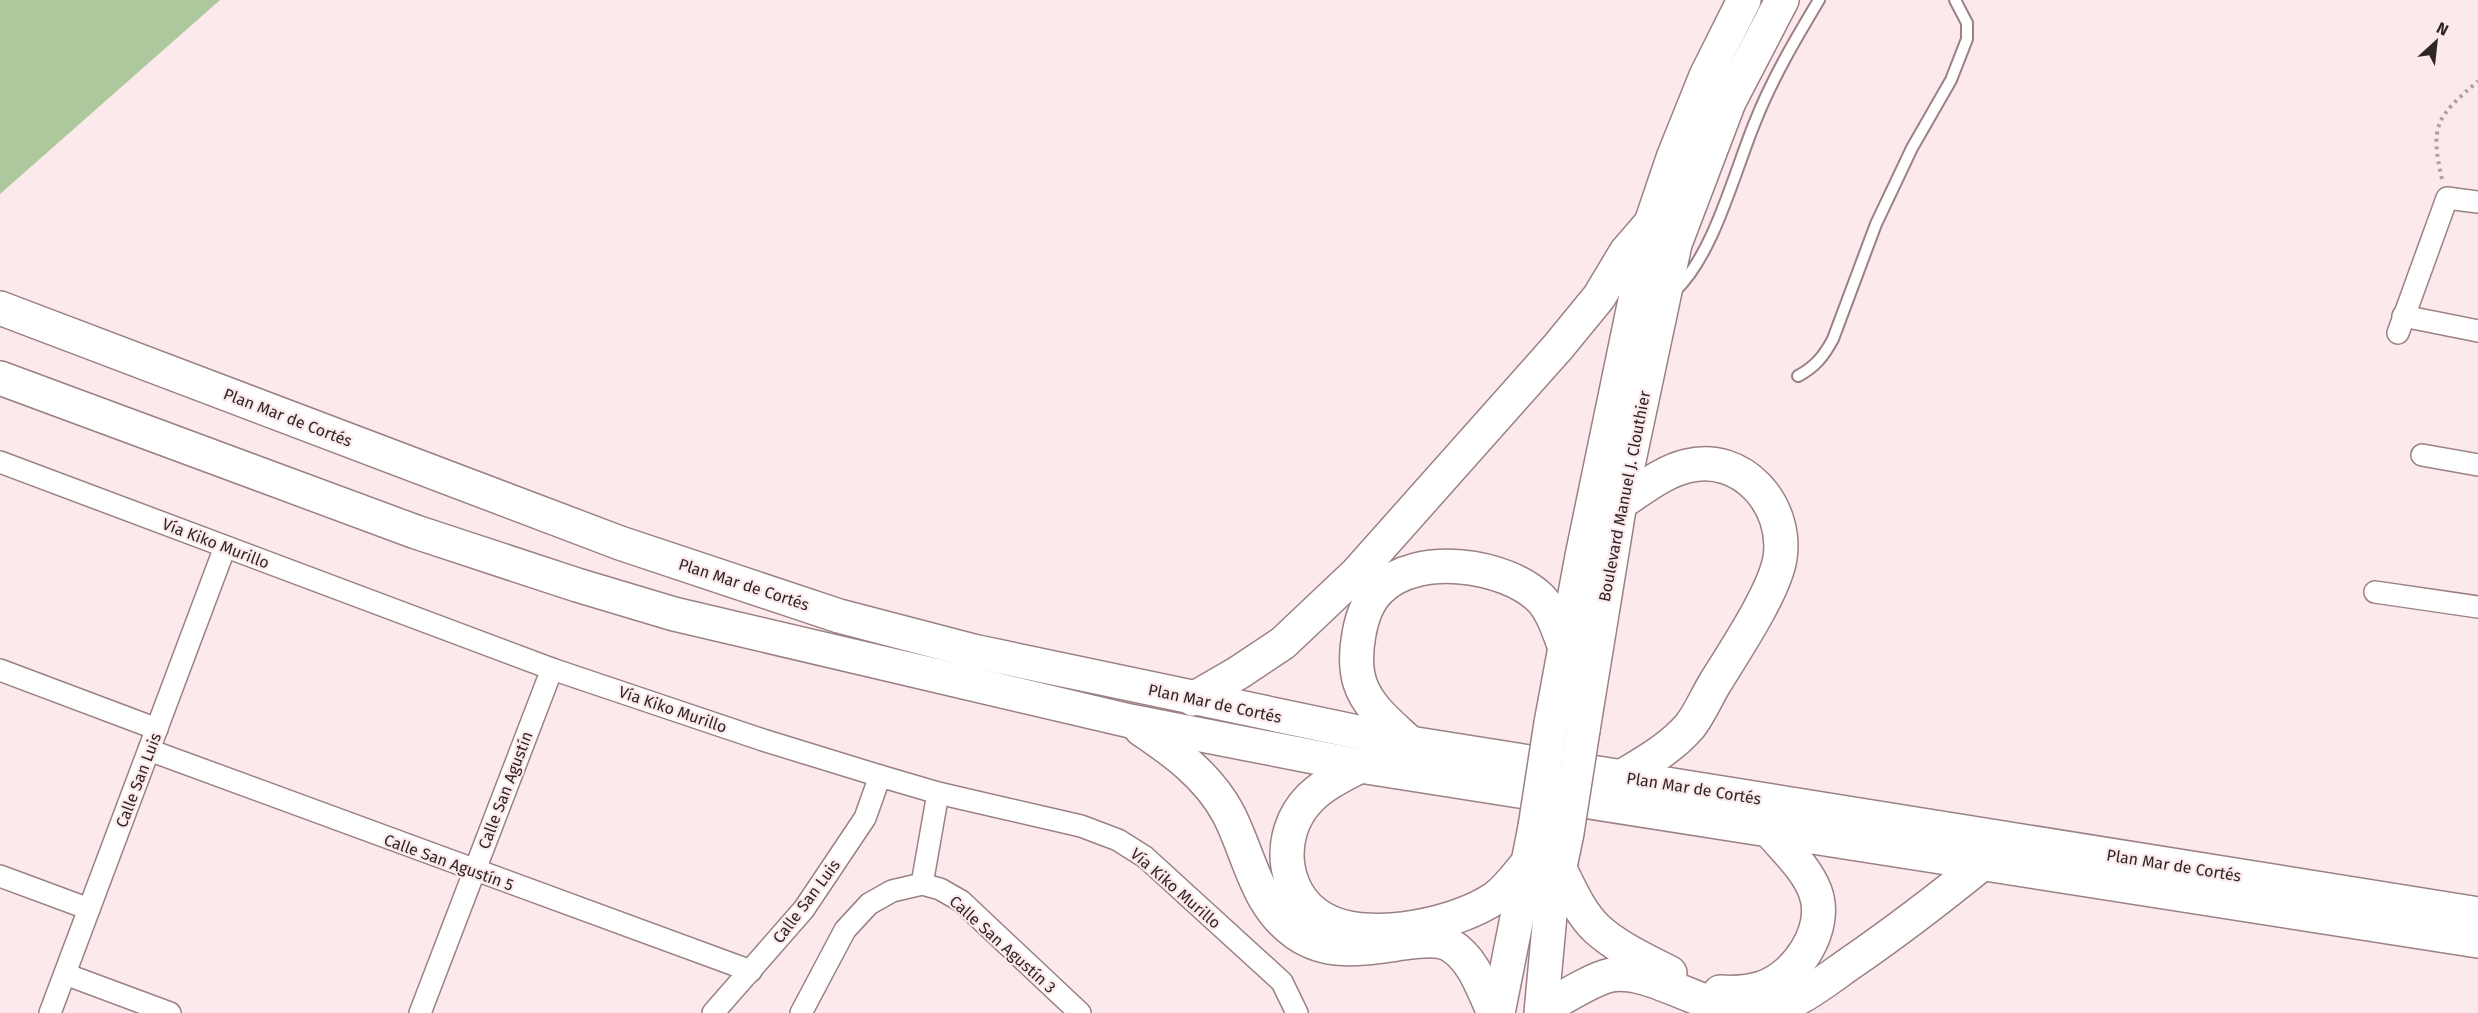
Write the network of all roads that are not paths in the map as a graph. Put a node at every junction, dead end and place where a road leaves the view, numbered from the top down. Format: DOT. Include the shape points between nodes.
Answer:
graph roads {
  1 [pos="1744,0"];
  2 [pos="1782,0"];
  3 [pos="1819,0"];
  4 [pos="1955,0"];
  5 [pos="2478,202"];
  6 [pos="1651,223"];
  7 [pos="1662,304"];
  8 [pos="0,308"];
  9 [pos="2478,331"];
  10 [pos="1798,376"];
  11 [pos="0,378"];
  12 [pos="2422,455"];
  13 [pos="0,462"];
  14 [pos="2478,465"];
  15 [pos="1620,503"];
  16 [pos="225,547"];
  17 [pos="2375,592"];
  18 [pos="2478,607"];
  19 [pos="1565,648"];
  20 [pos="552,669"];
  21 [pos="0,670"];
  22 [pos="1194,699"];
  23 [pos="1130,721"];
  24 [pos="157,729"];
  25 [pos="1410,742"];
  26 [pos="148,750"];
  27 [pos="1360,766"];
  28 [pos="880,776"];
  29 [pos="1621,777"];
  30 [pos="938,793"];
  31 [pos="1551,830"];
  32 [pos="1770,831"];
  33 [pos="1983,863"];
  34 [pos="1526,865"];
  35 [pos="1560,869"];
  36 [pos="474,872"];
  37 [pos="0,876"];
  38 [pos="922,884"];
  39 [pos="89,909"];
  40 [pos="2478,914"];
  41 [pos="2478,941"];
  42 [pos="751,971"];
  43 [pos="65,974"];
  44 [pos="1542,1011"];
  45 [pos="50,1013"];
  46 [pos="170,1013"];
  47 [pos="420,1013"];
  48 [pos="713,1013"];
  49 [pos="801,1013"];
  50 [pos="1080,1013"];
  51 [pos="1297,1013"];
  52 [pos="1496,1013"];
  1 -- 6 [label="main road, Boulevard Manuel J. Clouthier" via="1706,76"];
  2 -- 7 [label="main road, Boulevard Manuel J. Clouthier" via="1729,102 1676,244"];
  3 -- 7 [label="lane" via="1784,58 1709,243 1686,281"];
  4 -- 10 [label="lane" via="1967,23 1967,39 1951,80 1912,148 1876,224 1833,339 1813,368"];
  5 -- 9 [label="street" via="2446,198 2401,324"];
  6 -- 19 [label="main road, Boulevard Manuel J. Clouthier"];
  6 -- 22 [label="main road" via="1558,347 1357,573 1283,642"];
  7 -- 15 [label="main road, Boulevard Manuel J. Clouthier"];
  8 -- 22 [label="main road, Plan Mar de Cortés" via="620,543 839,616 973,651"];
  11 -- 23 [label="main road, Plan Mar de Cortés" via="416,532 577,585 674,614"];
  12 -- 14 [label="street"];
  13 -- 16 [label="street, Vía Kiko Murillo"];
  15 -- 29 [label="main road" via="1668,472 1701,464 1726,466 1766,496 1777,517 1781,545 1762,603 1691,725 1655,758"];
  15 -- 31 [label="main road, Boulevard Manuel J. Clouthier, bridge" via="1583,730"];
  16 -- 20 [label="street, Vía Kiko Murillo"];
  16 -- 24 [label="street, Calle San Luis"];
  17 -- 18 [label="street"];
  19 -- 25 [label="main road" via="1542,600 1520,583 1496,572 1462,567 1427,568 1396,577 1369,601 1355,652 1360,684 1378,713"];
  19 -- 31 [label="main road, Boulevard Manuel J. Clouthier, bridge" via="1551,723"];
  20 -- 28 [label="street, Vía Kiko Murillo"];
  20 -- 36 [label="street, Calle San Agustín"];
  21 -- 24 [label="street"];
  22 -- 25 [label="main road, Plan Mar de Cortés"];
  23 -- 27 [label="main road, Plan Mar de Cortés"];
  23 -- 52 [label="main road" via="1173,750 1208,784 1227,812 1261,893 1272,911 1297,934 1331,948 1351,950 1428,940 1442,942 1452,946 1475,971"];
  24 -- 26 [label="street, Calle San Luis"];
  25 -- 29 [label="main road, Plan Mar de Cortés"];
  26 -- 36 [label="street, Calle San Agustín 5"];
  26 -- 39 [label="street, Calle San Luis"];
  27 -- 32 [label="main road, Plan Mar de Cortés"];
  27 -- 34 [label="main road" via="1335,778 1310,798 1295,818 1287,841 1287,868 1293,885 1302,902 1318,916 1346,928 1370,930 1430,923 1477,908 1497,897"];
  28 -- 30 [label="street, Vía Kiko Murillo"];
  28 -- 42 [label="street, Calle San Luis" via="865,818 804,909"];
  29 -- 40 [label="main road, Plan Mar de Cortés"];
  30 -- 38 [label="street"];
  30 -- 51 [label="street, Vía Kiko Murillo" via="1081,826 1118,840 1144,857 1282,982"];
  31 -- 34 [label="main road, Boulevard Manuel J. Clouthier"];
  31 -- 35 [label="main road, Boulevard Manuel J. Clouthier"];
  32 -- 33 [label="main road, Plan Mar de Cortés"];
  32 -- 35 [label="main road" via="1807,875 1816,892 1819,914 1813,936 1794,967 1761,988 1733,993 1697,987 1619,945 1596,928"];
  33 -- 41 [label="main road, Plan Mar de Cortés"];
  33 -- 44 [label="main road" via="1812,991 1774,1009 1744,1012 1722,1008 1641,978 1612,975"];
  34 -- 52 [label="main road, Boulevard Manuel J. Clouthier"];
  35 -- 44 [label="main road, Boulevard Manuel J. Clouthier" via="1550,915"];
  36 -- 42 [label="street, Calle San Agustín 5"];
  36 -- 47 [label="street, Calle San Agustín"];
  37 -- 39 [label="street"];
  38 -- 49 [label="street" via="892,891 869,904 845,930"];
  38 -- 50 [label="street, Calle San Agustín 3" via="961,901"];
  39 -- 43 [label="street, Calle San Luis"];
  42 -- 48 [label="street, Calle San Luis"];
  43 -- 45 [label="street, Calle San Luis"];
  43 -- 46 [label="street"];
}
